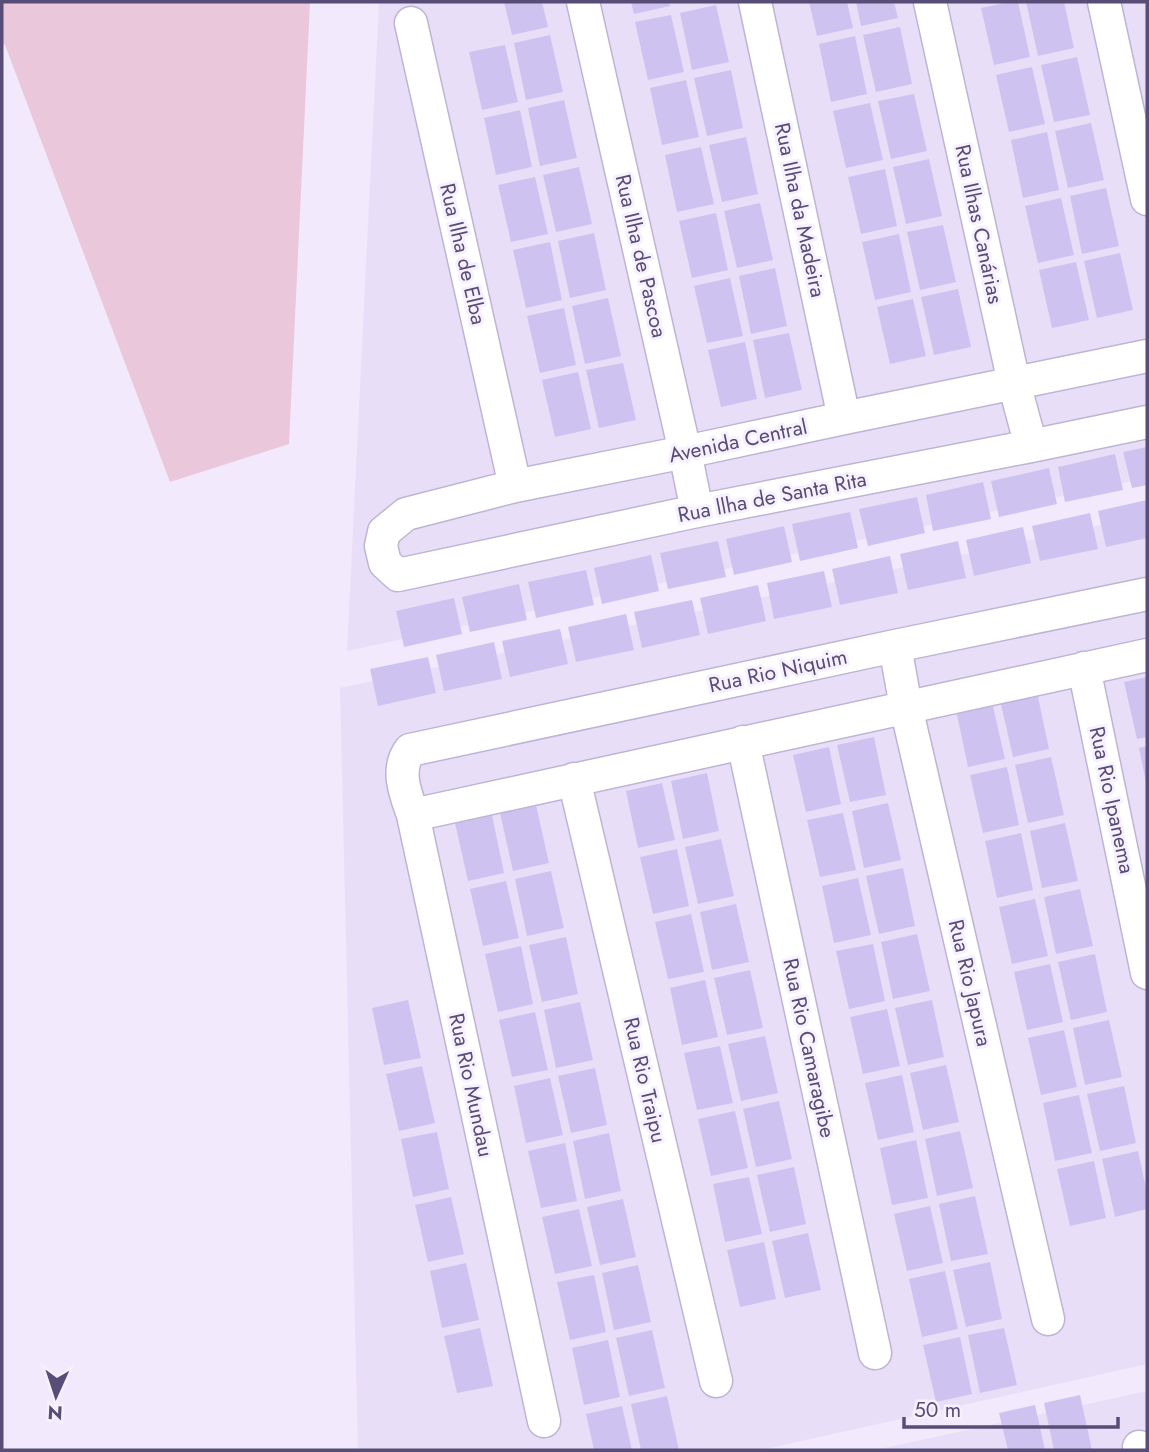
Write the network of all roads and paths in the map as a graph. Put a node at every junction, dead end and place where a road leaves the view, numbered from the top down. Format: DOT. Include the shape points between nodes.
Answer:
graph roads {
  1 [pos="583,2"];
  2 [pos="755,2"];
  3 [pos="930,2"];
  4 [pos="1104,2"];
  5 [pos="411,23"];
  6 [pos="1147,199"];
  7 [pos="1147,356"];
  8 [pos="1014,383"];
  9 [pos="844,418"];
  10 [pos="1147,422"];
  11 [pos="1031,446"];
  12 [pos="685,452"];
  13 [pos="515,486"];
  14 [pos="697,511"];
  15 [pos="398,575"];
  16 [pos="1147,594"];
  17 [pos="895,646"];
  18 [pos="1147,654"];
  19 [pos="1084,668"];
  20 [pos="906,706"];
  21 [pos="743,742"];
  22 [pos="410,750"];
  23 [pos="574,779"];
  24 [pos="413,815"];
  25 [pos="1147,973"];
  26 [pos="1048,1319"];
  27 [pos="875,1353"];
  28 [pos="716,1381"];
  29 [pos="544,1421"];
  1 -- 12 [label="street, Rua Ilha de Pascoa"];
  2 -- 9 [label="street, Rua Ilha da Madeira"];
  3 -- 8 [label="street, Rua Ilhas Canárias"];
  4 -- 6 [label="street"];
  5 -- 13 [label="street, Rua Ilha de Elba"];
  7 -- 8 [label="street, Avenida Central"];
  8 -- 9 [label="street, Avenida Central"];
  8 -- 11 [label="street, Rua Ilhas Canárias"];
  9 -- 12 [label="street, Avenida Central"];
  10 -- 11 [label="street, Rua llha de Santa Rita"];
  11 -- 14 [label="street, Rua llha de Santa Rita"];
  12 -- 13 [label="street, Avenida Central"];
  12 -- 14 [label="street, Rua Ilha de Pascoa"];
  13 -- 15 [label="street, Avenida Central" via="406,514 384,532 381,546 385,563"];
  14 -- 15 [label="street, Rua llha de Santa Rita"];
  16 -- 17 [label="street, Rua Rio Niquim"];
  17 -- 20 [label="street, Rua Rio Japura"];
  17 -- 22 [label="street, Rua Rio Niquim"];
  18 -- 19 [label="street"];
  19 -- 20 [label="street"];
  19 -- 25 [label="street, Rua Rio Ipanema"];
  20 -- 21 [label="street"];
  20 -- 26 [label="street, Rua Rio Japura"];
  21 -- 23 [label="street"];
  21 -- 27 [label="street, Rua Rio Camaragibe"];
  22 -- 24 [label="street, Rua Rio Mundau" via="402,783"];
  23 -- 24 [label="street"];
  23 -- 28 [label="street, Rua Rio Traipu"];
  24 -- 29 [label="street, Rua Rio Mundau"];
}
